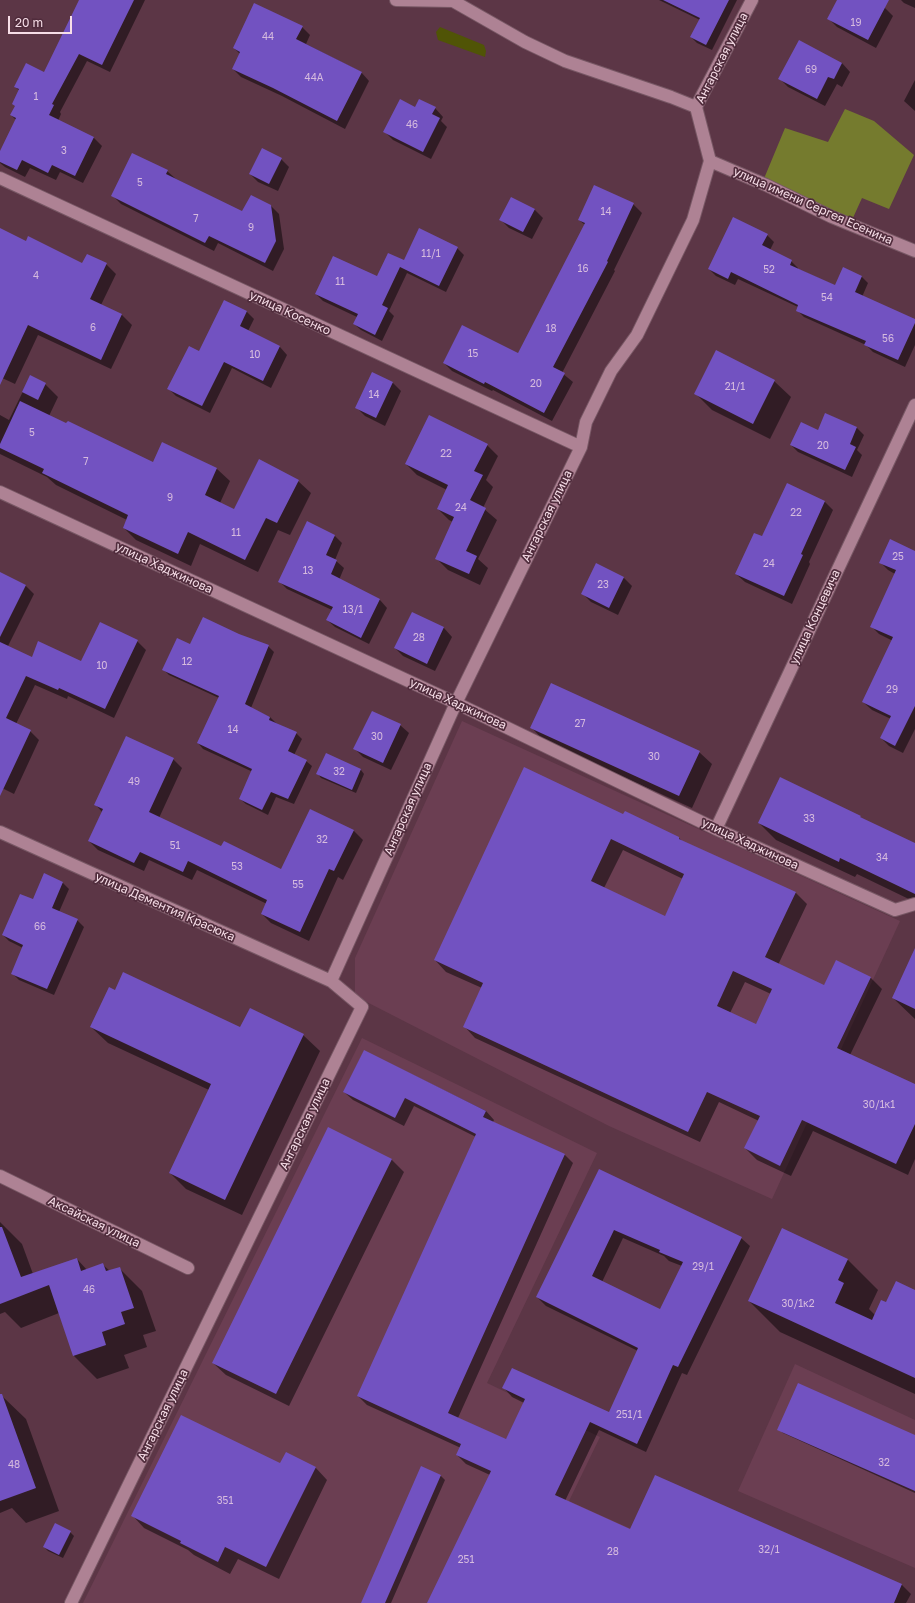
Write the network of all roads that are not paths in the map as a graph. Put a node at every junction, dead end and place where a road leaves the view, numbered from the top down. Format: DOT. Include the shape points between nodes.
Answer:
graph roads {
  1 [pos="396,0"];
  2 [pos="752,0"];
  3 [pos="696,107"];
  4 [pos="710,161"];
  5 [pos="0,178"];
  6 [pos="915,251"];
  7 [pos="915,405"];
  8 [pos="581,447"];
  9 [pos="0,492"];
  10 [pos="456,703"];
  11 [pos="716,828"];
  12 [pos="0,832"];
  13 [pos="915,904"];
  14 [pos="331,981"];
  15 [pos="0,1176"];
  16 [pos="188,1268"];
  17 [pos="71,1603"];
  1 -- 3 [label="street" via="454,1 525,42 565,61"];
  2 -- 3 [label="street, Ангарская улица"];
  3 -- 4 [label="street, Ангарская улица"];
  4 -- 6 [label="street, улица имени Сергея Есенина" via="832,217"];
  4 -- 8 [label="street, Ангарская улица" via="693,220 637,335 604,384 586,422"];
  5 -- 8 [label="street, улица Косенко"];
  7 -- 11 [label="street, улица Концевича"];
  8 -- 10 [label="street, Ангарская улица"];
  9 -- 10 [label="street, улица Хаджинова"];
  10 -- 11 [label="street, улица Хаджинова"];
  10 -- 14 [label="street, Ангарская улица"];
  11 -- 13 [label="street, улица Хаджинова" via="895,910"];
  12 -- 14 [label="street, улица Дементия Красюка"];
  14 -- 17 [label="street, Ангарская улица" via="362,1007"];
  15 -- 16 [label="street, Аксайская улица"];
}
